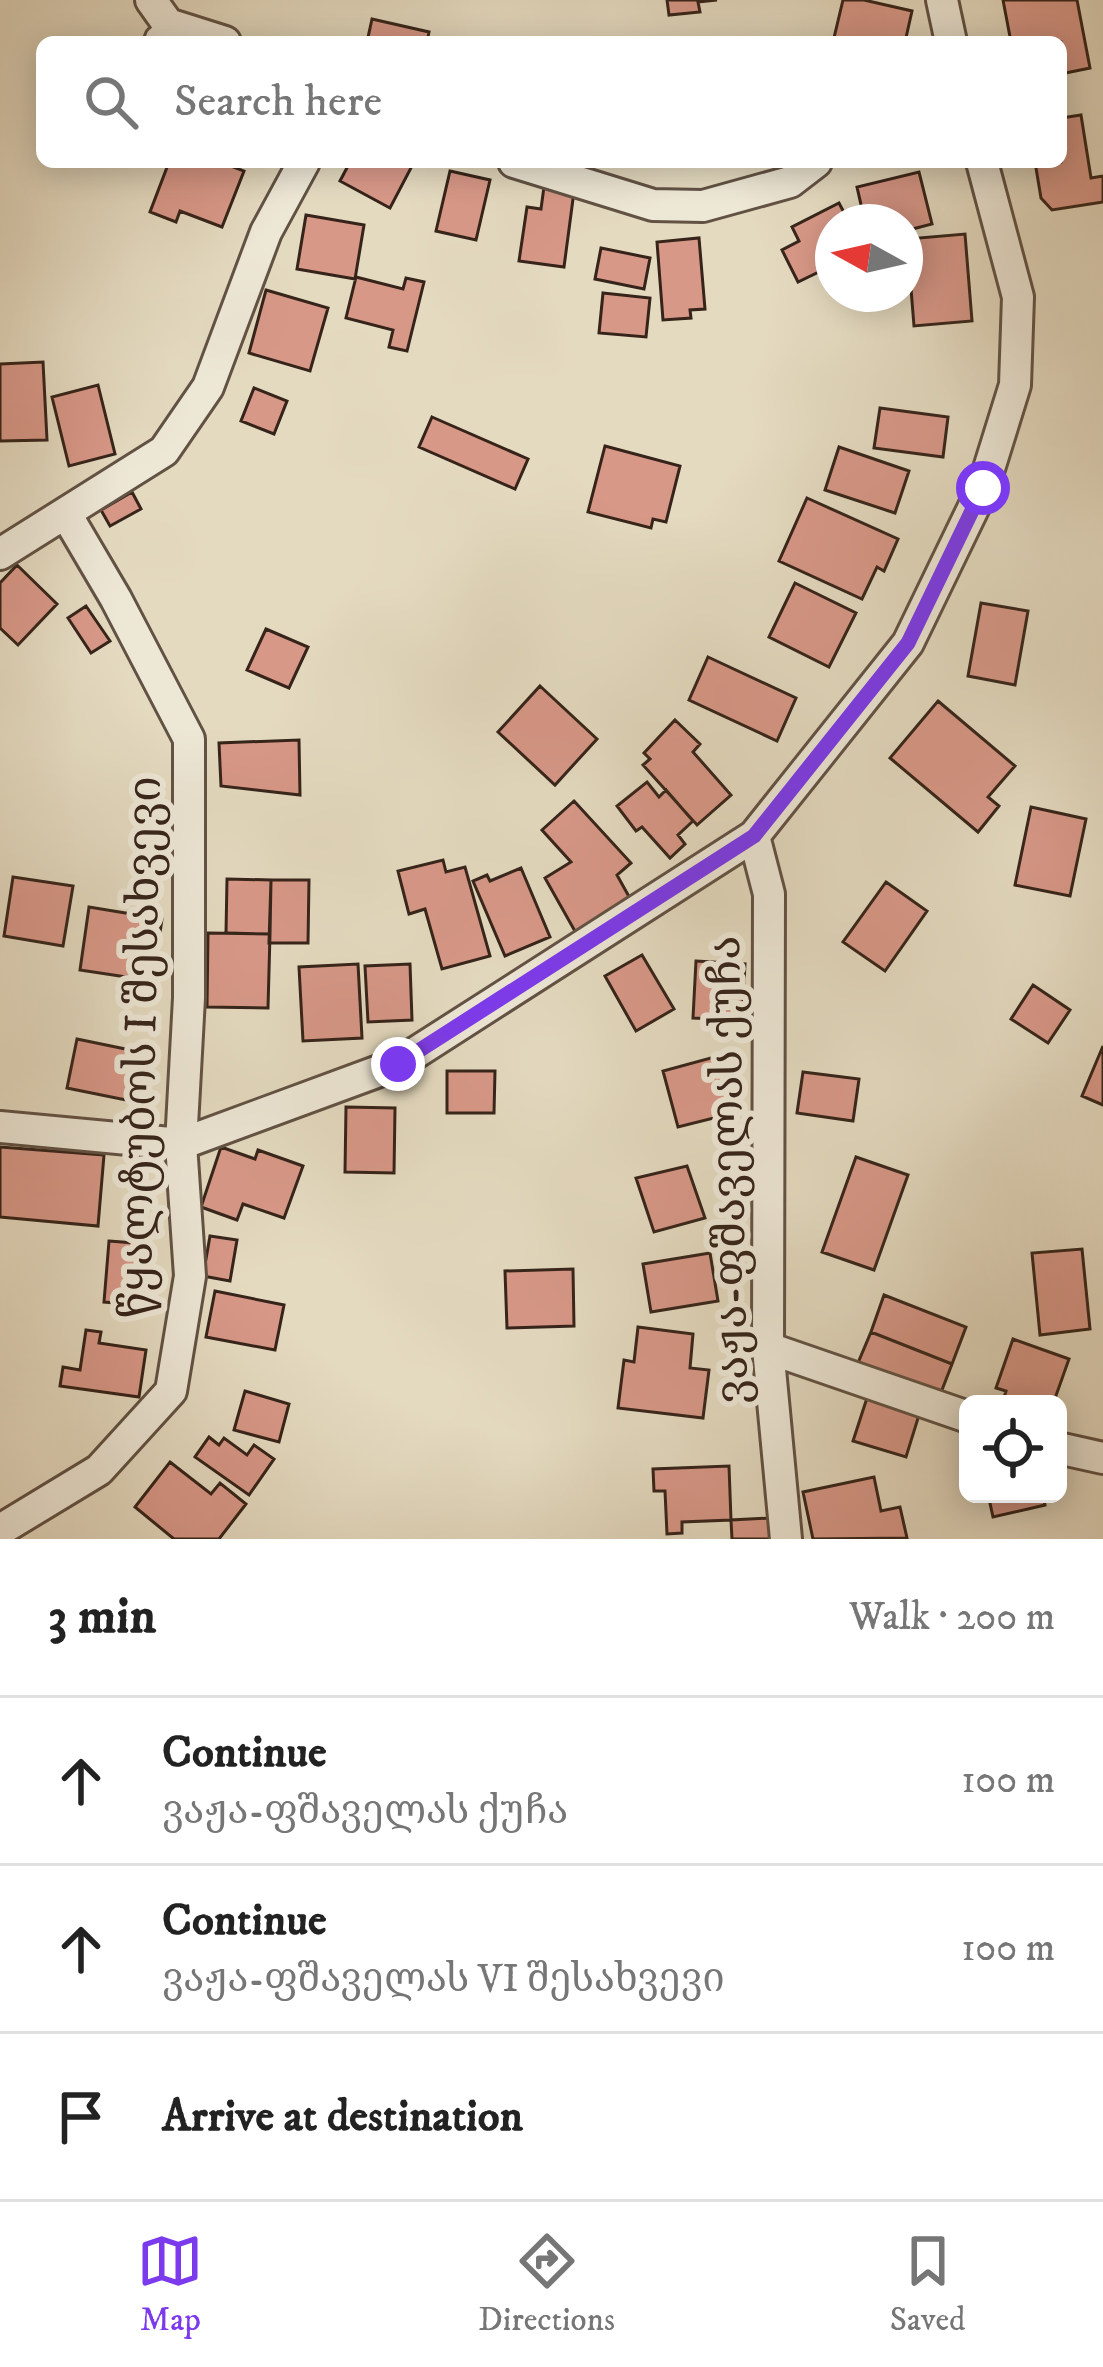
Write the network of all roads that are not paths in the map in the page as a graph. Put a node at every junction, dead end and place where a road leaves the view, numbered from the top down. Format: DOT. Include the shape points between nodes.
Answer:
graph roads {
  1 [pos="942,0"];
  2 [pos="157,22"];
  3 [pos="205,36"];
  4 [pos="950,36"];
  5 [pos="301,168"];
  6 [pos="533,168"];
  7 [pos="808,168"];
  8 [pos="984,168"];
  9 [pos="66,514"];
  10 [pos="0,554"];
  11 [pos="754,836"];
  12 [pos="0,1127"];
  13 [pos="181,1144"];
  14 [pos="768,1348"];
  15 [pos="959,1414"];
  16 [pos="1067,1450"];
  17 [pos="1103,1458"];
  18 [pos="0,1530"];
  19 [pos="786,1539"];
  1 -- 4 [label="street"];
  2 -- 3 [label="street"];
  5 -- 9 [label="street" via="266,232 208,387 164,451"];
  6 -- 7 [label="street" via="652,205 703,206 790,182"];
  8 -- 11 [label="street" via="1018,297 1015,386 983,488 908,643"];
  9 -- 10 [label="street"];
  9 -- 13 [label="street, წყალტუბოს I შესახვევი" via="189,739"];
  11 -- 13 [label="street" via="398,1064"];
  11 -- 14 [label="street, ვაჟა-ფშაველას ქუჩა" via="769,894"];
  12 -- 13 [label="street"];
  13 -- 18 [label="street, წყალტუბოს I შესახვევი" via="190,1276 171,1391 99,1470"];
  14 -- 15 [label="street"];
  14 -- 19 [label="street, ვაჟა-ფშაველას ქუჩა"];
  16 -- 17 [label="street"];
}
